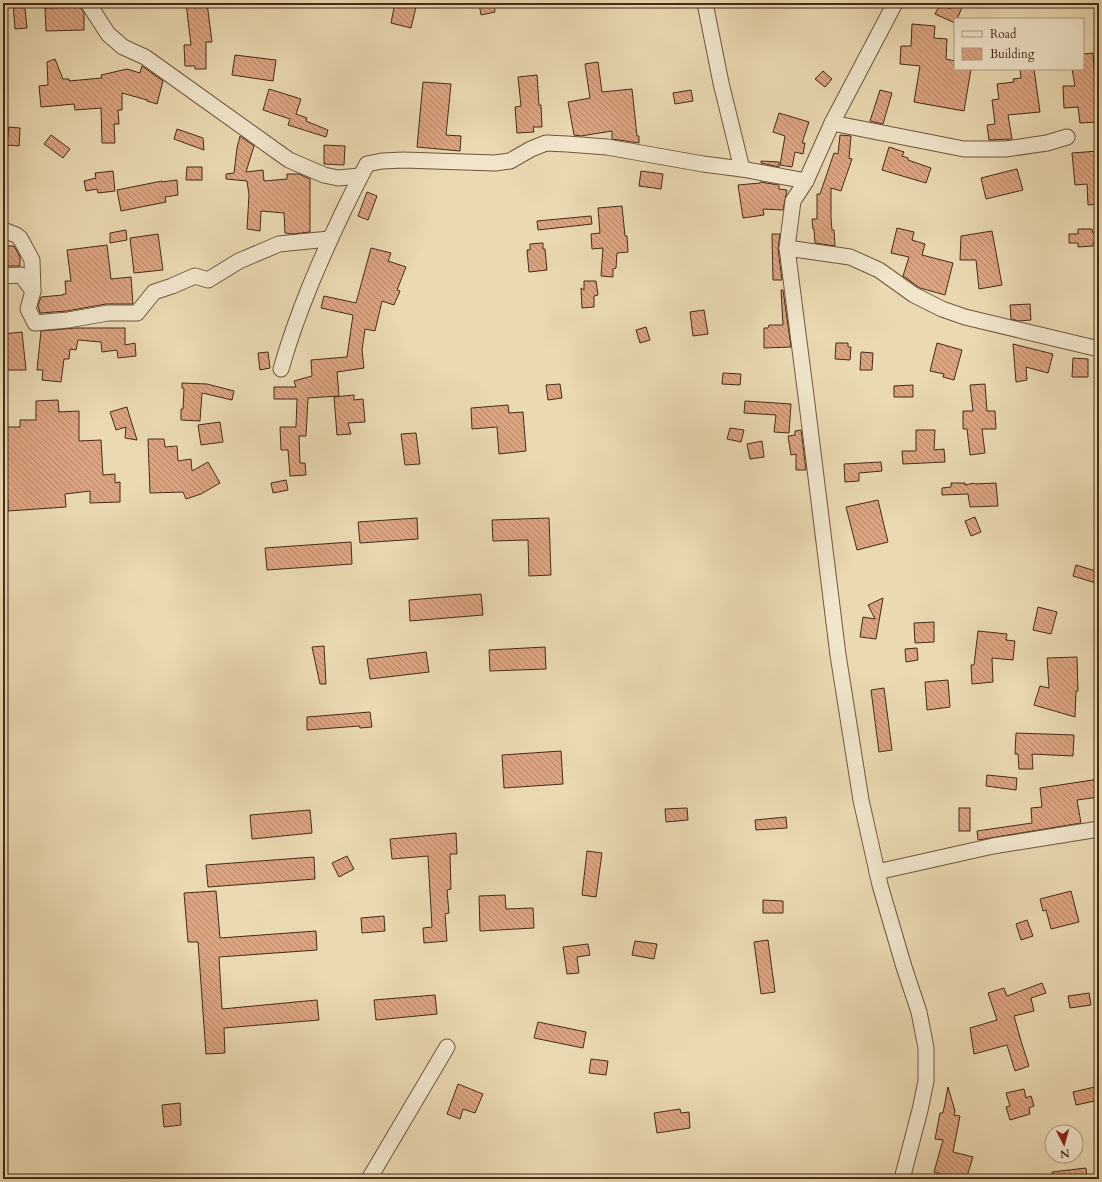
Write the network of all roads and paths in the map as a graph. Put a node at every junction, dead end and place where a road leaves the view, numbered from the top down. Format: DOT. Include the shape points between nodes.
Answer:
graph roads {
  1 [pos="88,3"];
  2 [pos="705,3"];
  3 [pos="895,3"];
  4 [pos="832,123"];
  5 [pos="1067,137"];
  6 [pos="742,169"];
  7 [pos="360,176"];
  8 [pos="806,181"];
  9 [pos="3,230"];
  10 [pos="329,239"];
  11 [pos="787,248"];
  12 [pos="3,276"];
  13 [pos="33,291"];
  14 [pos="1099,349"];
  15 [pos="281,369"];
  16 [pos="1099,829"];
  17 [pos="877,872"];
  18 [pos="447,1047"];
  19 [pos="369,1179"];
  20 [pos="902,1179"];
  1 -- 7 [label="street" via="108,34 123,47 145,57 289,160 324,175 338,178"];
  2 -- 6 [label="street"];
  3 -- 4 [label="street"];
  4 -- 5 [label="street" via="964,149 1006,149 1047,143"];
  4 -- 8 [label="street"];
  6 -- 7 [label="street" via="607,147 546,144 510,161 495,163 382,161 367,164"];
  6 -- 8 [label="street"];
  7 -- 10 [label="street"];
  8 -- 11 [label="street" via="793,201"];
  9 -- 13 [label="street" via="20,238 32,260"];
  10 -- 13 [label="street" via="279,244 239,261 208,280 195,276 154,292 137,312 108,313 34,323 28,309"];
  10 -- 15 [label="street"];
  11 -- 14 [label="street" via="850,257 879,270 914,295 942,309 965,317"];
  11 -- 17 [label="street" via="838,655 862,800"];
  12 -- 13 [label="street" via="21,275"];
  16 -- 17 [label="street" via="993,846"];
  17 -- 20 [label="street" via="919,1012 926,1048 926,1081"];
  18 -- 19 [label="street"];
}
